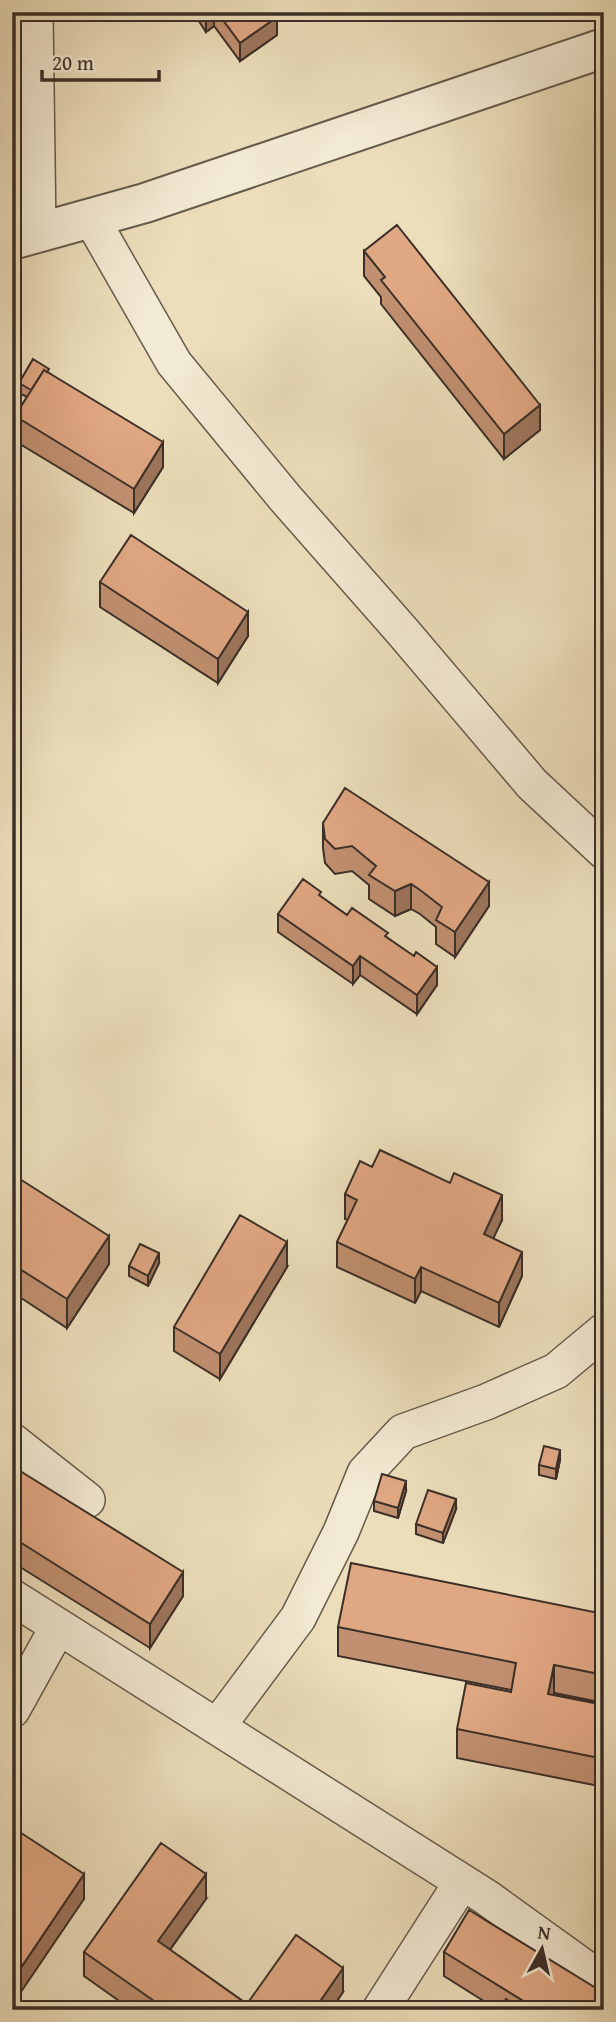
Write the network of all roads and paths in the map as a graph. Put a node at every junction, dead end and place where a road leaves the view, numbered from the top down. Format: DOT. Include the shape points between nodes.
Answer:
graph roads {
  1 [pos="35,12"];
  2 [pos="604,48"];
  3 [pos="92,218"];
  4 [pos="25,236"];
  5 [pos="604,851"];
  6 [pos="604,1331"];
  7 [pos="12,1441"];
  8 [pos="87,1500"];
  9 [pos="12,1597"];
  10 [pos="58,1627"];
  11 [pos="12,1710"];
  12 [pos="217,1727"];
  13 [pos="461,1882"];
  14 [pos="600,1973"];
  15 [pos="380,2010"];
  1 -- 4 [label="street"];
  2 -- 3 [label="street"];
  3 -- 4 [label="street"];
  3 -- 5 [label="street" via="174,363 532,785"];
  6 -- 12 [label="street" via="556,1371 403,1432 365,1473 298,1618"];
  7 -- 8 [label="street"];
  9 -- 10 [label="street"];
  10 -- 11 [label="street"];
  10 -- 12 [label="street"];
  12 -- 13 [label="street"];
  13 -- 14 [label="street"];
  13 -- 15 [label="street"];
}
